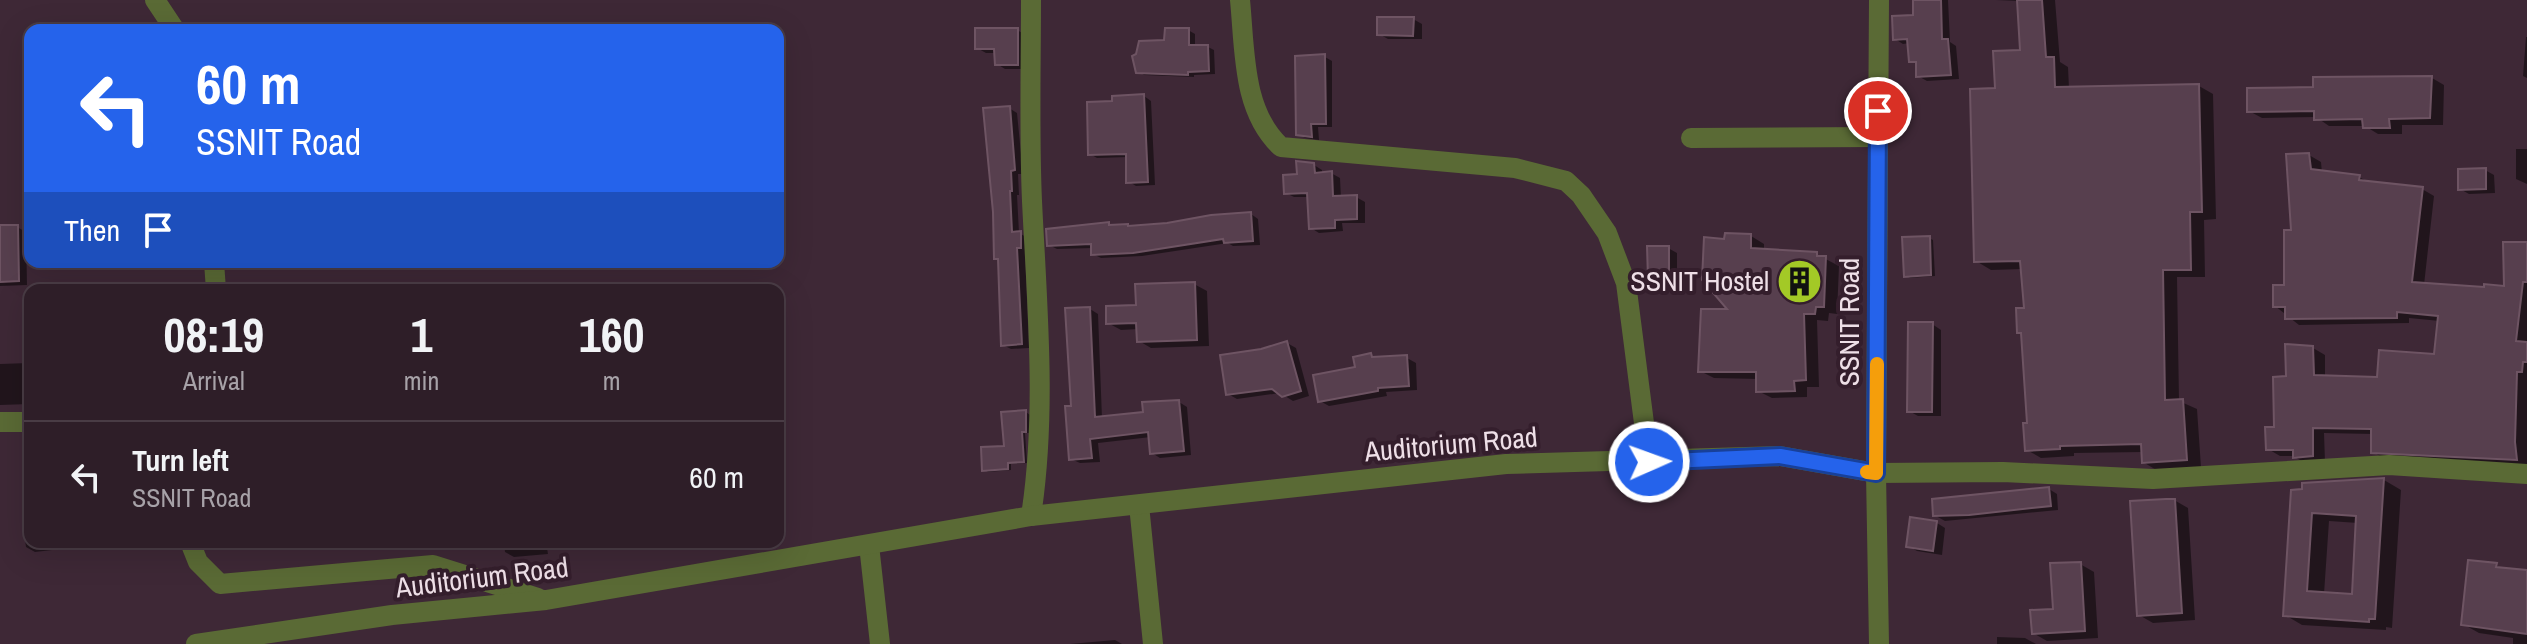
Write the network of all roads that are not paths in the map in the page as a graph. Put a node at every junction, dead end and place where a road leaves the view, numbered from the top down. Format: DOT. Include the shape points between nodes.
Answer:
graph roads {
  1 [pos="155,0"];
  2 [pos="1031,0"];
  3 [pos="1240,0"];
  4 [pos="1879,0"];
  5 [pos="171,24"];
  6 [pos="1878,137"];
  7 [pos="1691,138"];
  8 [pos="0,422"];
  9 [pos="24,422"];
  10 [pos="1649,462"];
  11 [pos="1876,473"];
  12 [pos="2527,474"];
  13 [pos="1139,505"];
  14 [pos="1031,516"];
  15 [pos="869,545"];
  16 [pos="192,548"];
  17 [pos="546,600"];
  18 [pos="303,637"];
  19 [pos="196,644"];
  20 [pos="880,644"];
  21 [pos="1153,644"];
  22 [pos="1879,644"];
  1 -- 5 [label="street"];
  2 -- 14 [label="street" via="1039,384"];
  3 -- 10 [label="street" via="1257,116 1281,147 1515,168 1566,181 1581,195 1607,233 1626,283"];
  4 -- 6 [label="street, SSNIT Road"];
  6 -- 7 [label="street"];
  6 -- 11 [label="street, SSNIT Road"];
  8 -- 9 [label="street"];
  10 -- 11 [label="street, Auditorium Road" via="1780,456"];
  10 -- 13 [label="street, Auditorium Road" via="1506,464"];
  11 -- 12 [label="street, Auditorium Road" via="2153,479 2389,465"];
  11 -- 22 [label="street, SSNIT Road"];
  13 -- 14 [label="street, Auditorium Road"];
  13 -- 21 [label="street"];
  14 -- 15 [label="street, Auditorium Road"];
  15 -- 17 [label="street, Auditorium Road"];
  15 -- 20 [label="street"];
  16 -- 17 [label="street" via="198,562 220,584 433,565"];
  17 -- 18 [label="street, Auditorium Road" via="392,615"];
  18 -- 19 [label="street, Auditorium Road"];
}
